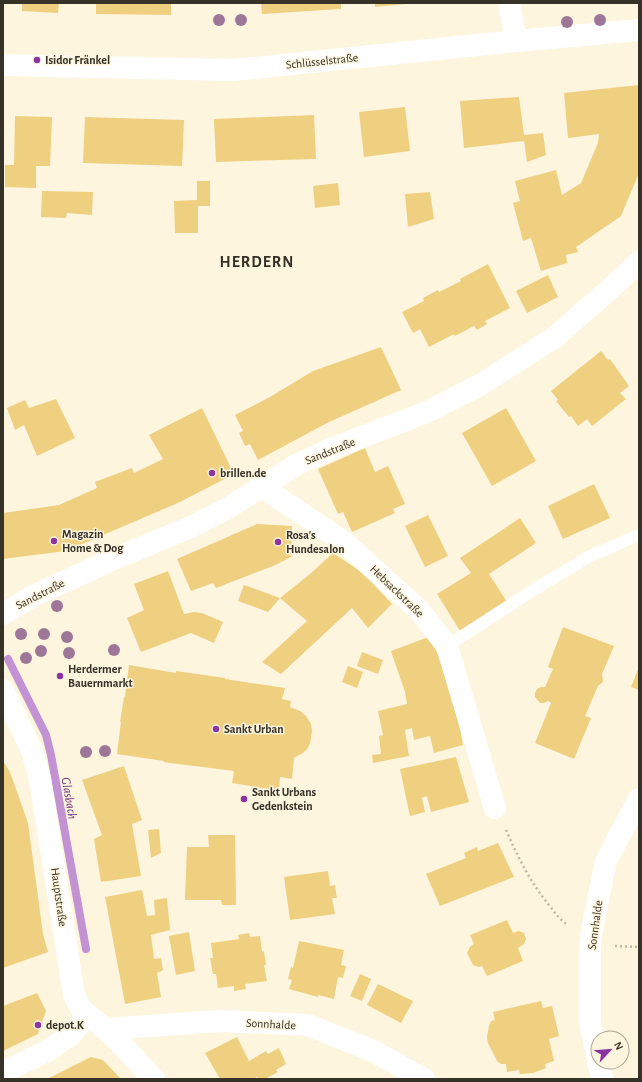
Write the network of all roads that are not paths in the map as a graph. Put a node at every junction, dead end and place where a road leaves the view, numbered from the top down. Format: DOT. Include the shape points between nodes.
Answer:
graph roads {
  1 [pos="509,3"];
  2 [pos="639,30"];
  3 [pos="516,41"];
  4 [pos="3,65"];
  5 [pos="639,262"];
  6 [pos="262,487"];
  7 [pos="639,535"];
  8 [pos="3,614"];
  9 [pos="447,646"];
  10 [pos="3,690"];
  11 [pos="639,798"];
  12 [pos="495,808"];
  13 [pos="87,1015"];
  14 [pos="106,1029"];
  15 [pos="591,1030"];
  16 [pos="3,1072"];
  17 [pos="154,1079"];
  18 [pos="424,1079"];
  1 -- 3 [label="street"];
  2 -- 3 [label="street, Schlüsselstraße"];
  3 -- 4 [label="street, Schlüsselstraße" via="234,70"];
  5 -- 6 [label="street, Sandstraße" via="555,337 480,385 427,412 296,464"];
  6 -- 8 [label="street, Sandstraße" via="228,508 40,592"];
  6 -- 9 [label="street, Hebsackstraße" via="344,542 420,611"];
  7 -- 9 [label="lane" via="590,556"];
  9 -- 12 [label="street, Hebsackstraße"];
  10 -- 13 [label="street, Hauptstraße" via="32,751 40,779 74,995 78,1006"];
  11 -- 15 [label="street, Sonnhalde" via="606,861 592,929"];
  13 -- 14 [label="street, Hauptstraße"];
  13 -- 16 [label="street" via="72,1034 47,1051"];
  14 -- 17 [label="street, Hauptstraße"];
  14 -- 18 [label="street, Sonnhalde" via="220,1021 308,1025 373,1051"];
}
